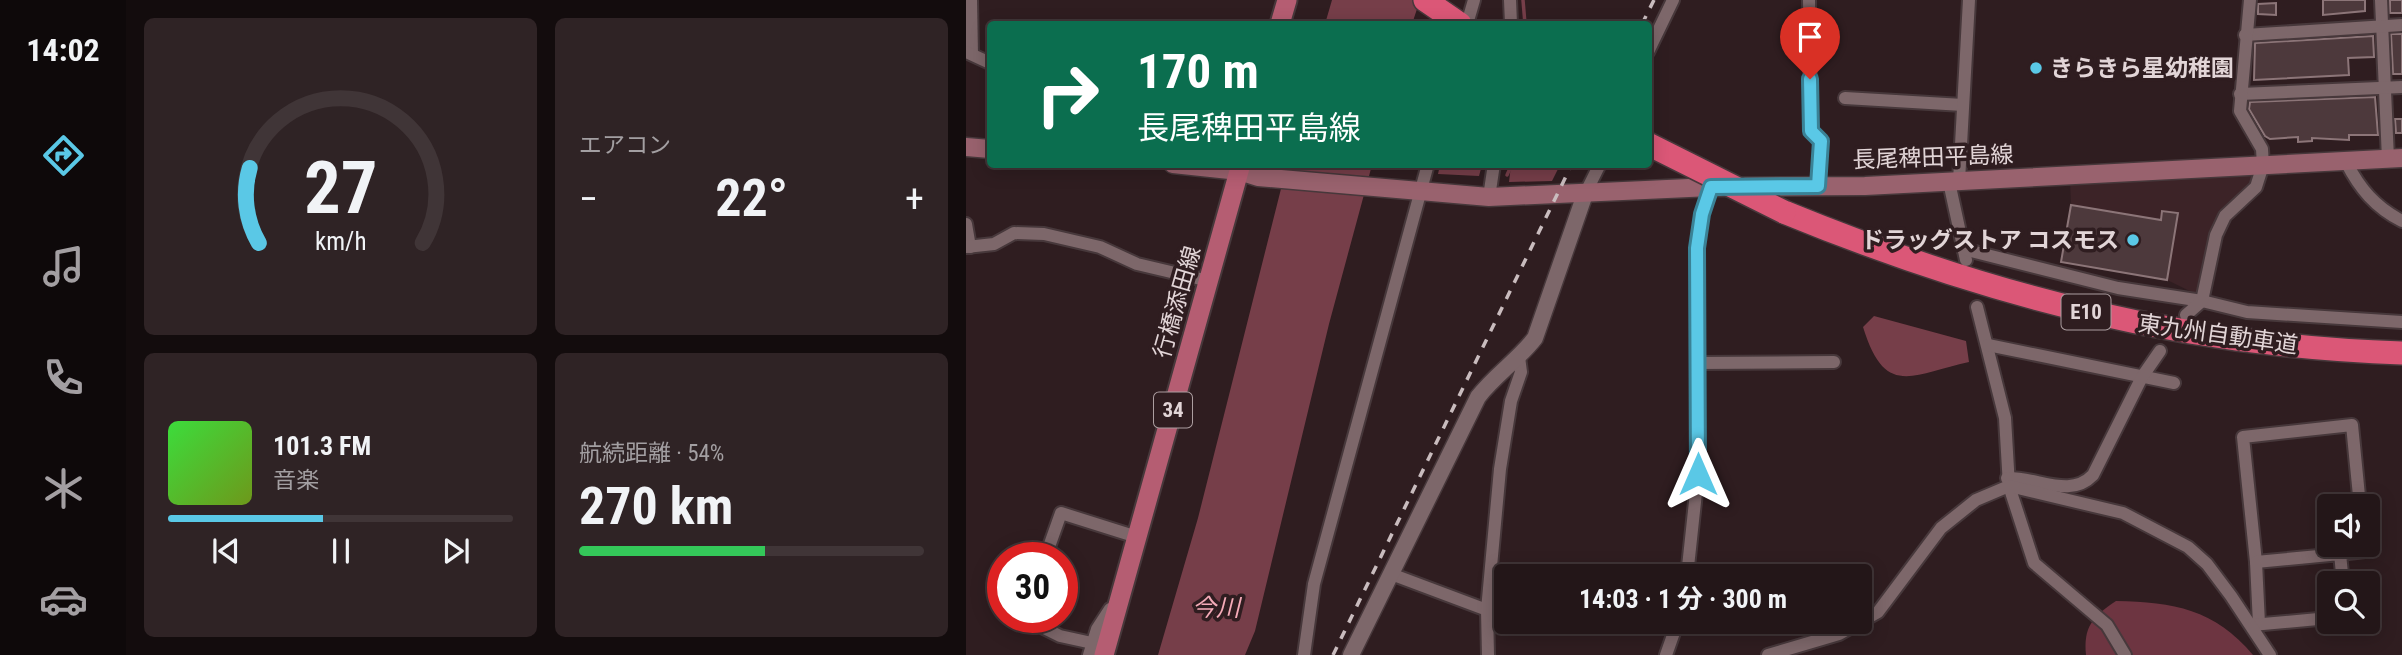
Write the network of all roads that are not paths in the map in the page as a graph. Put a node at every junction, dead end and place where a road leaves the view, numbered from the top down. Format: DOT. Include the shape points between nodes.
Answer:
graph roads {
  1 [pos="971,0"];
  2 [pos="1287,0"];
  3 [pos="1424,0"];
  4 [pos="1474,0"];
  5 [pos="1510,0"];
  6 [pos="1673,0"];
  7 [pos="1809,0"];
  8 [pos="1969,0"];
  9 [pos="2250,0"];
  10 [pos="2381,0"];
  11 [pos="1281,21"];
  12 [pos="1456,21"];
  13 [pos="1468,21"];
  14 [pos="1511,21"];
  15 [pos="2402,25"];
  16 [pos="2382,26"];
  17 [pos="2245,35"];
  18 [pos="1652,44"];
  19 [pos="969,53"];
  20 [pos="987,62"];
  21 [pos="2402,87"];
  22 [pos="2385,88"];
  23 [pos="2240,94"];
  24 [pos="1845,98"];
  25 [pos="1963,105"];
  26 [pos="1652,146"];
  27 [pos="966,147"];
  28 [pos="987,149"];
  29 [pos="2395,159"];
  30 [pos="2346,162"];
  31 [pos="2263,166"];
  32 [pos="1215,168"];
  33 [pos="1426,168"];
  34 [pos="1493,168"];
  35 [pos="1598,168"];
  36 [pos="1246,171"];
  37 [pos="1954,182"];
  38 [pos="1818,186"];
  39 [pos="1711,187"];
  40 [pos="1416,192"];
  41 [pos="1586,194"];
  42 [pos="1489,197"];
  43 [pos="2402,221"];
  44 [pos="966,224"];
  45 [pos="968,247"];
  46 [pos="1209,281"];
  47 [pos="2202,301"];
  48 [pos="1977,307"];
  49 [pos="2186,316"];
  50 [pos="2402,322"];
  51 [pos="1988,345"];
  52 [pos="2160,351"];
  53 [pos="2402,352"];
  54 [pos="1519,356"];
  55 [pos="1834,362"];
  56 [pos="1698,363"];
  57 [pos="1500,373"];
  58 [pos="2142,377"];
  59 [pos="2174,383"];
  60 [pos="1511,401"];
  61 [pos="2008,482"];
  62 [pos="2359,494"];
  63 [pos="1138,537"];
  64 [pos="1051,542"];
  65 [pos="2317,556"];
  66 [pos="2256,562"];
  67 [pos="1688,564"];
  68 [pos="1391,574"];
  69 [pos="1487,610"];
  70 [pos="2317,619"];
  71 [pos="2255,625"];
  72 [pos="1054,633"];
  73 [pos="1673,634"];
  74 [pos="1095,651"];
  75 [pos="1304,655"];
  76 [pos="1351,655"];
  77 [pos="1488,655"];
  78 [pos="1666,655"];
  79 [pos="1768,655"];
  80 [pos="2125,655"];
  81 [pos="2270,655"];
  1 -- 19 [label="street"];
  2 -- 11 [label="main road"];
  3 -- 12 [label="highway"];
  4 -- 13 [label="street"];
  5 -- 14 [label="street"];
  6 -- 18 [label="street"];
  7 -- 38 [label="street" via="1811,131 1821,141"];
  8 -- 25 [label="street"];
  9 -- 17 [label="street"];
  10 -- 16 [label="street"];
  15 -- 16 [label="street"];
  16 -- 17 [label="street"];
  16 -- 22 [label="street"];
  17 -- 23 [label="street"];
  19 -- 20 [label="street"];
  21 -- 22 [label="street"];
  22 -- 23 [label="street"];
  22 -- 29 [label="street"];
  23 -- 31 [label="street" via="2240,111 2262,149"];
  24 -- 25 [label="street"];
  25 -- 37 [label="street"];
  26 -- 53 [label="highway, 東九州自動車道 / E10, bridge" via="1784,212 1880,252 1991,288 2102,317 2279,345"];
  27 -- 28 [label="main road"];
  29 -- 30 [label="main road, 長尾稗田平島線"];
  30 -- 31 [label="main road, 長尾稗田平島線"];
  30 -- 43 [label="street" via="2357,184 2379,209"];
  31 -- 37 [label="main road, 長尾稗田平島線"];
  31 -- 47 [label="street" via="2256,187 2225,216 2216,235"];
  32 -- 36 [label="main road, 長尾稗田平島線"];
  33 -- 40 [label="street"];
  34 -- 42 [label="street"];
  35 -- 41 [label="street"];
  36 -- 40 [label="main road, 長尾稗田平島線"];
  36 -- 46 [label="main road, 行橋添田線 / 34"];
  37 -- 38 [label="main road, 長尾稗田平島線"];
  37 -- 47 [label="street" via="1964,254 2118,288"];
  38 -- 39 [label="main road, 長尾稗田平島線"];
  39 -- 41 [label="main road, 長尾稗田平島線"];
  39 -- 56 [label="street" via="1697,248"];
  40 -- 42 [label="main road, 長尾稗田平島線"];
  40 -- 75 [label="street" via="1314,584"];
  41 -- 42 [label="main road, 長尾稗田平島線"];
  41 -- 54 [label="street" via="1535,338"];
  44 -- 45 [label="street"];
  45 -- 46 [label="street" via="994,244 1014,233 1044,233 1100,247 1137,264"];
  46 -- 63 [label="main road, 行橋添田線 / 34"];
  47 -- 49 [label="street"];
  47 -- 50 [label="street" via="2248,312"];
  48 -- 51 [label="street"];
  51 -- 58 [label="street"];
  51 -- 61 [label="street" via="2005,418"];
  52 -- 58 [label="street"];
  54 -- 57 [label="street"];
  54 -- 60 [label="street" via="1521,372"];
  55 -- 56 [label="street"];
  56 -- 67 [label="street" via="1698,474"];
  57 -- 60 [label="street"];
  57 -- 68 [label="street" via="1478,397"];
  58 -- 59 [label="street"];
  58 -- 61 [label="street" via="2087,482 2071,488 2028,477"];
  60 -- 69 [label="street"];
  61 -- 71 [label="street" via="2123,513 2170,536 2207,564"];
  61 -- 79 [label="street" via="1941,528 1878,612 1839,634"];
  61 -- 80 [label="street" via="2034,563 2107,625"];
  62 -- 66 [label="street" via="2352,425 2244,438"];
  63 -- 64 [label="street" via="1061,513"];
  63 -- 74 [label="main road, 行橋添田線 / 34" via="1117,610"];
  65 -- 66 [label="street"];
  66 -- 71 [label="street"];
  68 -- 69 [label="street"];
  68 -- 76 [label="street"];
  69 -- 77 [label="street"];
  70 -- 71 [label="street"];
  71 -- 81 [label="street"];
  72 -- 74 [label="street"];
  73 -- 78 [label="street"];
}
